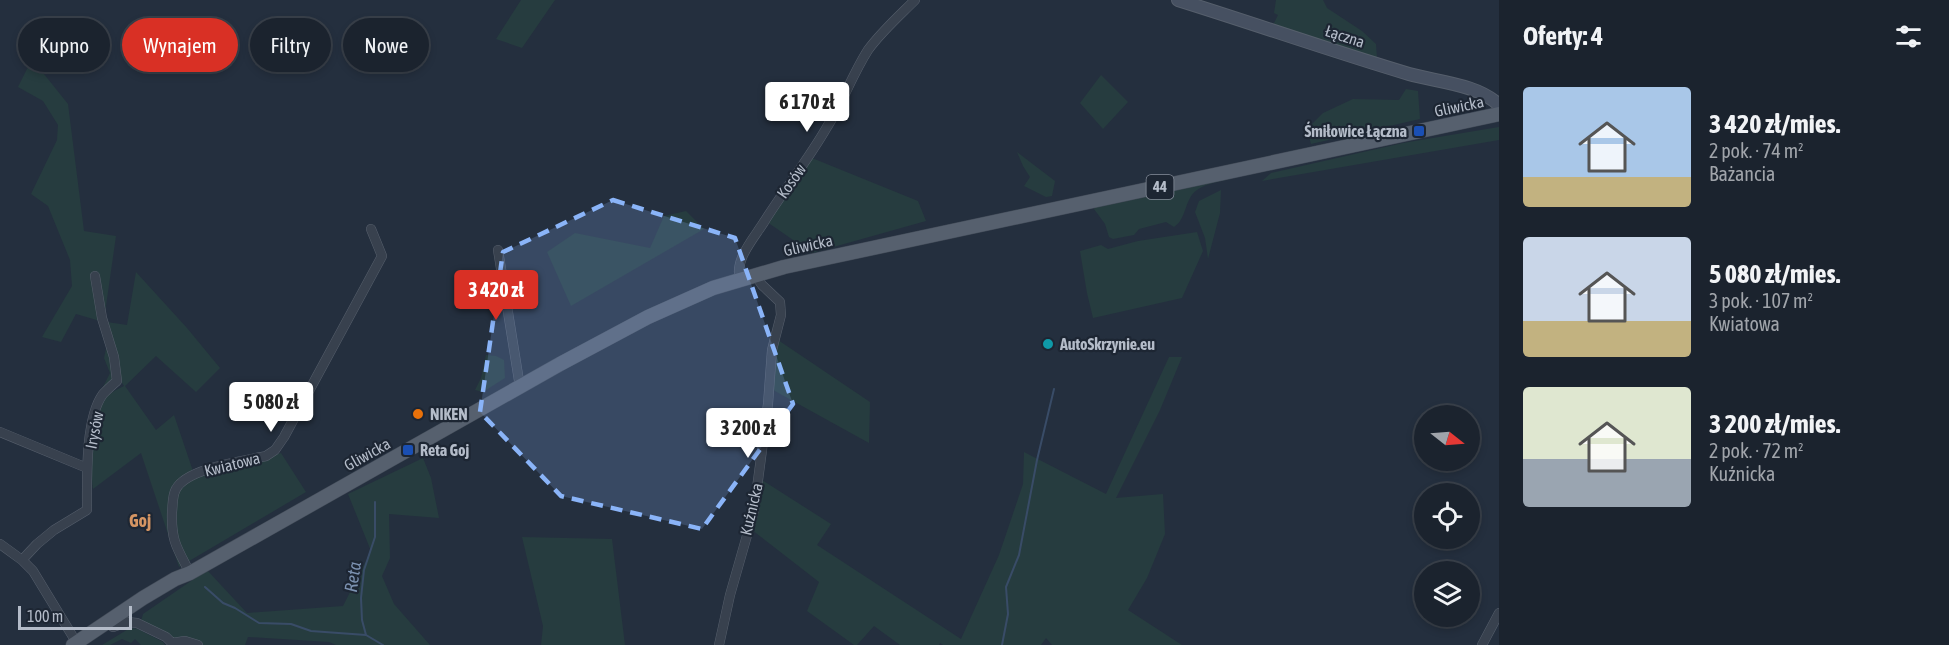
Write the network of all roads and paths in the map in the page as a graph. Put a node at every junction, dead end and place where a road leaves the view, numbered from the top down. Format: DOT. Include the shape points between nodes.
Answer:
graph roads {
  1 [pos="915,0"];
  2 [pos="1178,0"];
  3 [pos="1499,105"];
  4 [pos="1499,114"];
  5 [pos="371,230"];
  6 [pos="498,250"];
  7 [pos="755,275"];
  8 [pos="95,276"];
  9 [pos="740,279"];
  10 [pos="520,387"];
  11 [pos="0,432"];
  12 [pos="87,468"];
  13 [pos="0,544"];
  14 [pos="22,560"];
  15 [pos="188,574"];
  16 [pos="1499,613"];
  17 [pos="113,627"];
  18 [pos="79,644"];
  19 [pos="198,645"];
  20 [pos="719,645"];
  21 [pos="1482,645"];
  1 -- 9 [label="street, Kosów" via="869,48 828,126 740,262"];
  2 -- 3 [label="street, Łączna" via="1475,91"];
  4 -- 7 [label="main road, Gliwicka / 44"];
  5 -- 15 [label="street, Kwiatowa" via="382,256 275,450 266,456 197,472 176,489 172,536"];
  6 -- 10 [label="street"];
  7 -- 9 [label="main road, Gliwicka / 44"];
  7 -- 20 [label="street, Kuźnicka" via="780,302 781,315 772,350 753,511"];
  8 -- 12 [label="street, Irysów" via="117,381 102,395 94,416"];
  9 -- 10 [label="main road, Gliwicka / 44" via="648,317"];
  10 -- 15 [label="main road, Gliwicka / 44"];
  11 -- 12 [label="street"];
  12 -- 14 [label="street, Irysów" via="87,510 54,530"];
  13 -- 14 [label="street"];
  14 -- 18 [label="street"];
  15 -- 17 [label="main road, Gliwicka / 44" via="171,590"];
  15 -- 18 [label="main road, Gliwicka / 44" via="150,594"];
  16 -- 21 [label="street"];
  17 -- 18 [label="main road, Gliwicka / 44"];
  17 -- 19 [label="street" via="137,623 172,643"];
}
